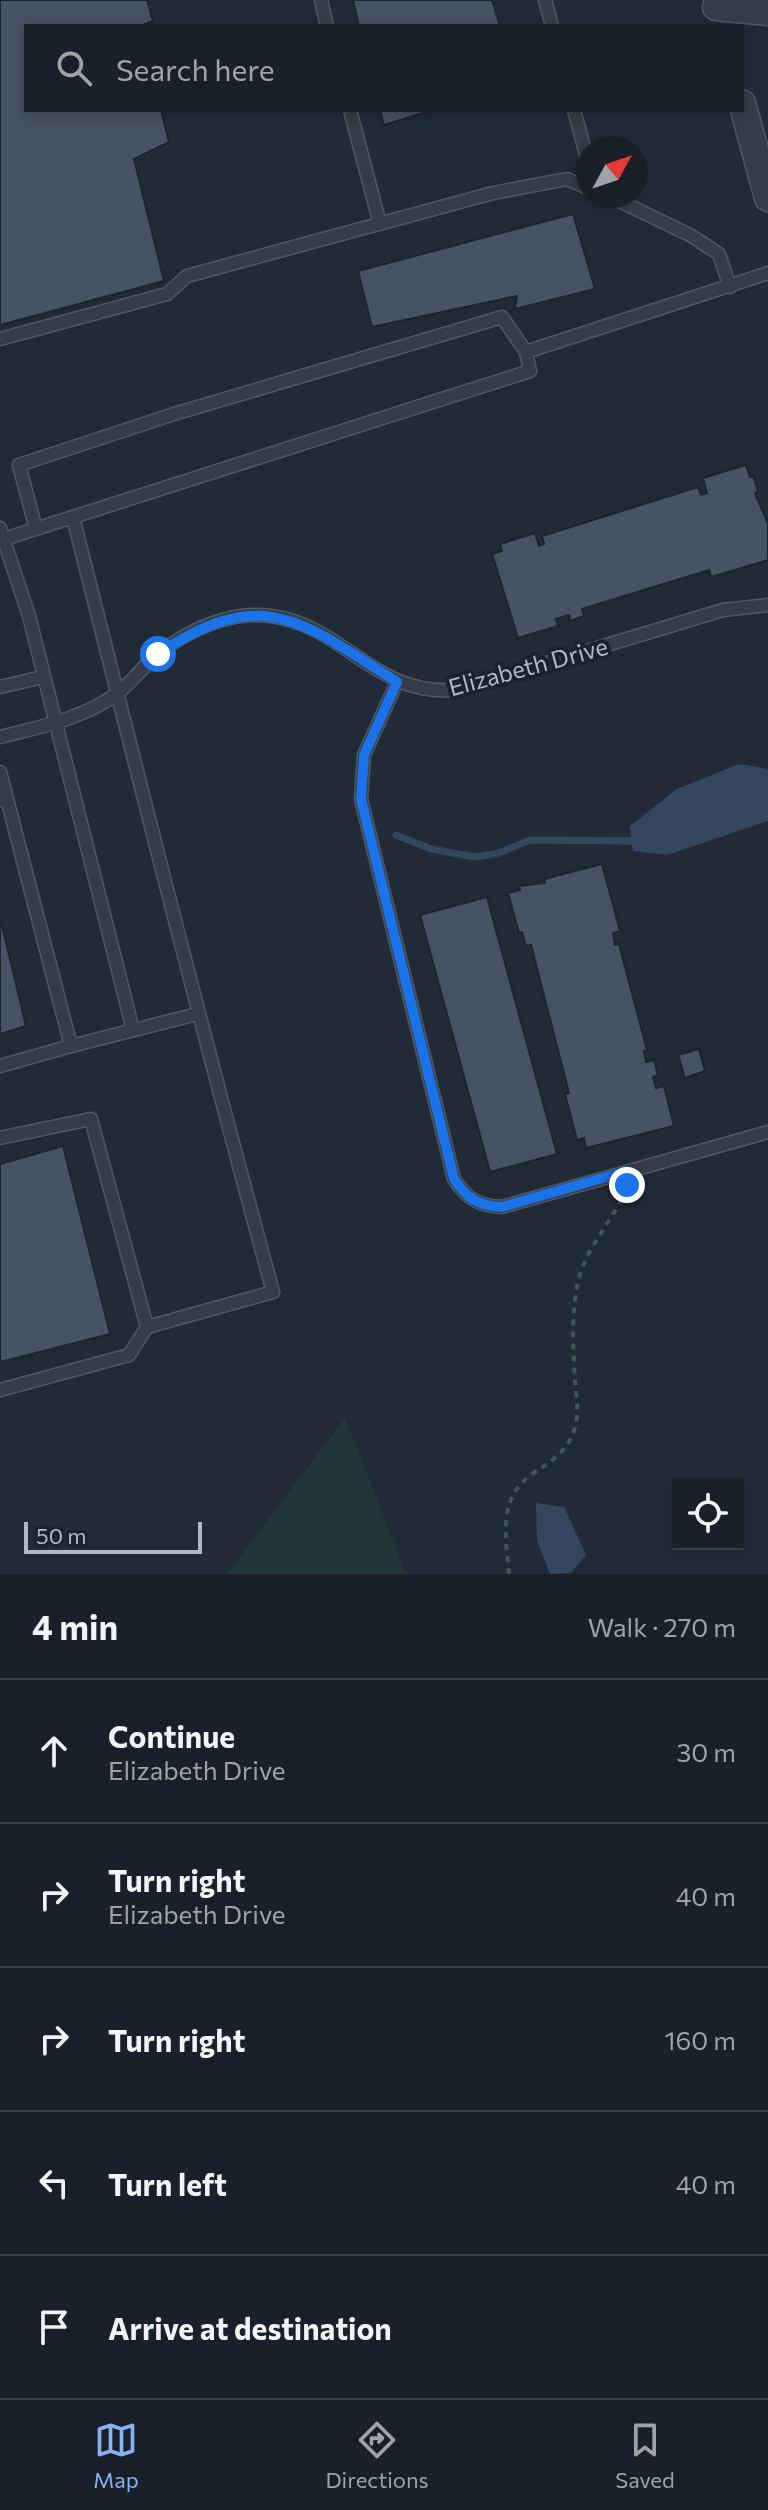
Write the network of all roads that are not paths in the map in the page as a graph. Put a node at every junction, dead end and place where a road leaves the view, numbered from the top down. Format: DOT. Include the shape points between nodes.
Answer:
graph roads {
  1 [pos="321,0"];
  2 [pos="545,0"];
  3 [pos="717,11"];
  4 [pos="768,12"];
  5 [pos="327,24"];
  6 [pos="551,24"];
  7 [pos="744,110"];
  8 [pos="351,112"];
  9 [pos="575,112"];
  10 [pos="581,136"];
  11 [pos="576,183"];
  12 [pos="768,198"];
  13 [pos="634,208"];
  14 [pos="380,224"];
  15 [pos="768,273"];
  16 [pos="730,287"];
  17 [pos="0,339"];
  18 [pos="526,352"];
  19 [pos="73,517"];
  20 [pos="36,529"];
  21 [pos="2,534"];
  22 [pos="768,605"];
  23 [pos="43,677"];
  24 [pos="397,682"];
  25 [pos="0,687"];
  26 [pos="118,693"];
  27 [pos="55,724"];
  28 [pos="0,737"];
  29 [pos="0,772"];
  30 [pos="3,800"];
  31 [pos="197,1014"];
  32 [pos="133,1030"];
  33 [pos="71,1046"];
  34 [pos="0,1066"];
  35 [pos="768,1132"];
  36 [pos="0,1138"];
  37 [pos="147,1327"];
  38 [pos="0,1390"];
  1 -- 5 [label="lane"];
  2 -- 6 [label="lane"];
  3 -- 4 [label="street"];
  7 -- 12 [label="street"];
  8 -- 14 [label="lane"];
  9 -- 10 [label="lane"];
  11 -- 14 [label="lane" via="567,179 493,193"];
  13 -- 16 [label="lane" via="719,254"];
  14 -- 17 [label="lane" via="187,276 167,294"];
  15 -- 16 [label="lane"];
  16 -- 18 [label="lane"];
  18 -- 19 [label="lane" via="530,371"];
  18 -- 20 [label="lane" via="502,317 19,465"];
  19 -- 20 [label="lane"];
  19 -- 26 [label="lane"];
  20 -- 21 [label="lane"];
  21 -- 23 [label="lane"];
  22 -- 24 [label="lane, Elizabeth Drive" via="723,610 458,690 431,692"];
  23 -- 25 [label="lane"];
  23 -- 27 [label="lane"];
  24 -- 26 [label="lane, Elizabeth Drive" via="308,626 269,615 228,619 195,630 158,654"];
  24 -- 35 [label="lane" via="364,755 361,799 454,1179 474,1201 502,1207"];
  26 -- 27 [label="lane, Elizabeth Drive"];
  26 -- 31 [label="lane"];
  27 -- 28 [label="lane, Elizabeth Drive"];
  27 -- 32 [label="lane"];
  29 -- 30 [label="lane"];
  30 -- 33 [label="lane"];
  31 -- 32 [label="lane"];
  31 -- 37 [label="lane" via="273,1292"];
  32 -- 33 [label="lane"];
  33 -- 34 [label="lane"];
  36 -- 37 [label="lane" via="91,1119"];
  37 -- 38 [label="lane" via="129,1355"];
}
